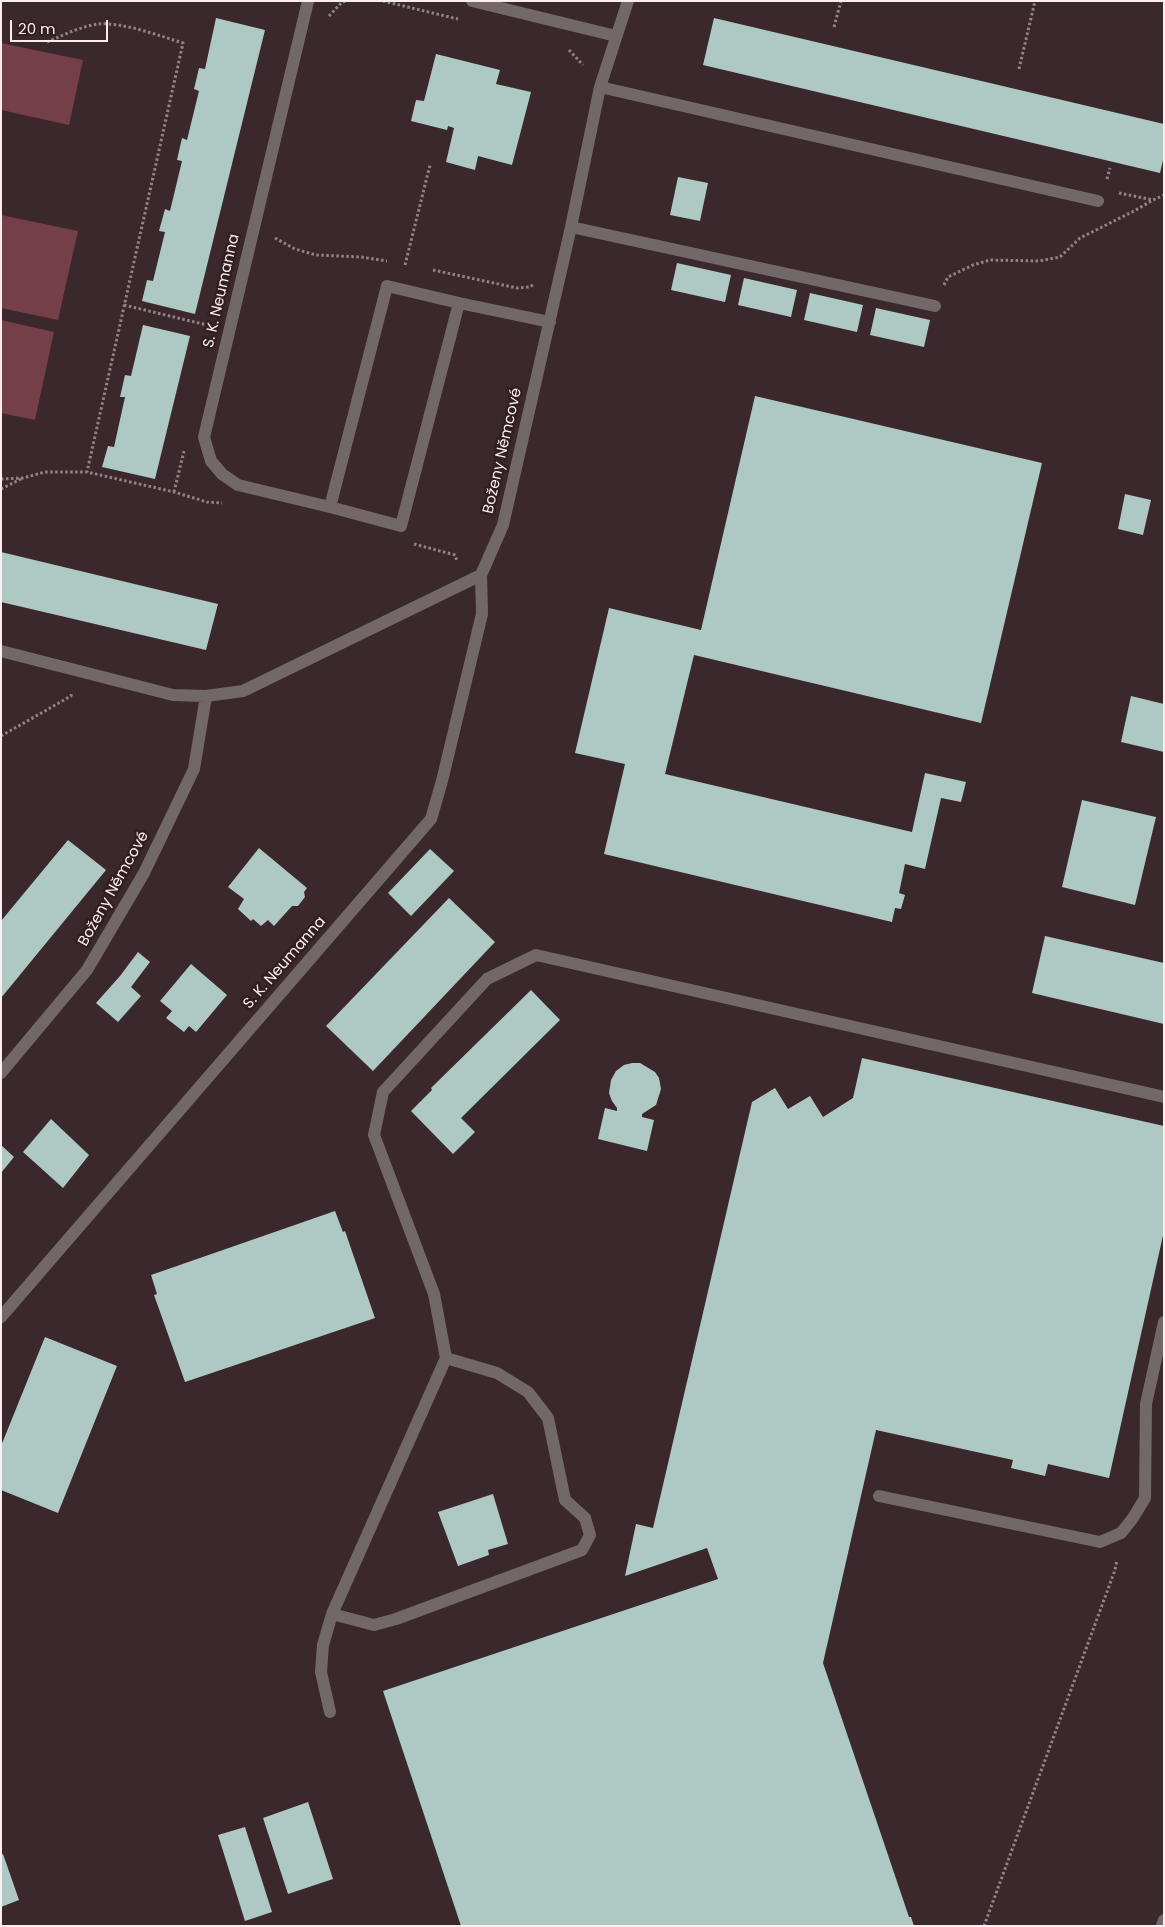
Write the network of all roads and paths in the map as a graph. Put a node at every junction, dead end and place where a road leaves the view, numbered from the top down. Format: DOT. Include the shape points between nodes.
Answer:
graph roads {
  1 [pos="308,1"];
  2 [pos="348,1"];
  3 [pos="383,1"];
  4 [pos="472,1"];
  5 [pos="628,1"];
  6 [pos="841,1"];
  7 [pos="1035,1"];
  8 [pos="463,20"];
  9 [pos="327,23"];
  10 [pos="834,28"];
  11 [pos="616,36"];
  12 [pos="47,42"];
  13 [pos="566,47"];
  14 [pos="585,67"];
  15 [pos="1019,69"];
  16 [pos="600,87"];
  17 [pos="430,165"];
  18 [pos="1111,191"];
  19 [pos="1164,195"];
  20 [pos="1153,200"];
  21 [pos="1098,202"];
  22 [pos="255,226"];
  23 [pos="571,227"];
  24 [pos="405,265"];
  25 [pos="414,267"];
  26 [pos="423,269"];
  27 [pos="536,283"];
  28 [pos="460,303"];
  29 [pos="124,305"];
  30 [pos="935,306"];
  31 [pos="550,322"];
  32 [pos="230,330"];
  33 [pos="87,472"];
  34 [pos="23,478"];
  35 [pos="1,479"];
  36 [pos="1,489"];
  37 [pos="227,503"];
  38 [pos="330,507"];
  39 [pos="408,542"];
  40 [pos="453,565"];
  41 [pos="481,575"];
  42 [pos="1,651"];
  43 [pos="79,671"];
  44 [pos="206,696"];
  45 [pos="1,736"];
  46 [pos="1,1073"];
  47 [pos="1164,1097"];
  48 [pos="1,1318"];
  49 [pos="1164,1322"];
  50 [pos="446,1358"];
  51 [pos="879,1496"];
  52 [pos="1121,1533"];
  53 [pos="332,1614"];
  54 [pos="330,1712"];
  55 [pos="1164,1920"];
  56 [pos="984,1926"];
  57 [pos="1162,1926"];
  1 -- 22 [label="street, S. K. Neumanna"];
  2 -- 9 [label="path" via="342,2"];
  3 -- 8 [label="path"];
  4 -- 11 [label="street"];
  5 -- 11 [label="street, Boženy Němcové"];
  6 -- 10 [label="path"];
  7 -- 15 [label="path"];
  11 -- 16 [label="street, Boženy Němcové"];
  12 -- 29 [label="path" via="73,30 100,24 137,28 183,43"];
  13 -- 14 [label="path"];
  16 -- 21 [label="street"];
  16 -- 23 [label="street, Boženy Němcové"];
  17 -- 24 [label="path"];
  18 -- 20 [label="path"];
  19 -- 20 [label="path"];
  20 -- 30 [label="path" via="1080,238 1060,257 1039,261 990,260 948,277"];
  22 -- 24 [label="path" via="295,249 316,255 361,257"];
  22 -- 32 [label="street, S. K. Neumanna"];
  23 -- 30 [label="street"];
  23 -- 31 [label="street, Boženy Němcové"];
  24 -- 25 [label="path"];
  26 -- 27 [label="path" via="517,288"];
  28 -- 31 [label="street"];
  28 -- 38 [label="street" via="386,286"];
  28 -- 38 [label="street, S. K. Neumanna" via="401,526"];
  29 -- 32 [label="path"];
  29 -- 33 [label="path"];
  31 -- 41 [label="street, Boženy Němcové" via="503,525"];
  32 -- 38 [label="street, S. K. Neumanna" via="204,437 211,461 238,485"];
  33 -- 34 [label="path" via="45,472"];
  33 -- 37 [label="path" via="207,502"];
  34 -- 35 [label="path"];
  34 -- 36 [label="path"];
  39 -- 40 [label="path" via="455,555 458,562"];
  41 -- 44 [label="street" via="243,691"];
  41 -- 48 [label="street, S. K. Neumanna" via="482,614 431,819"];
  42 -- 43 [label="street"];
  43 -- 44 [label="street" via="173,696"];
  43 -- 45 [label="path" via="71,696"];
  44 -- 46 [label="street, Boženy Němcové" via="194,769 144,873 87,970"];
  47 -- 50 [label="street" via="536,955 486,979 383,1092 374,1135 434,1294"];
  49 -- 52 [label="street" via="1146,1404 1145,1498"];
  50 -- 53 [label="street"];
  50 -- 53 [label="street" via="497,1373 528,1392 548,1418 565,1500 586,1518 590,1535 582,1550 396,1619 374,1625"];
  51 -- 52 [label="street" via="1100,1542"];
  52 -- 56 [label="path" via="1115,1570"];
  53 -- 54 [label="street" via="323,1645 321,1672"];
  55 -- 57 [label="street"];
}
